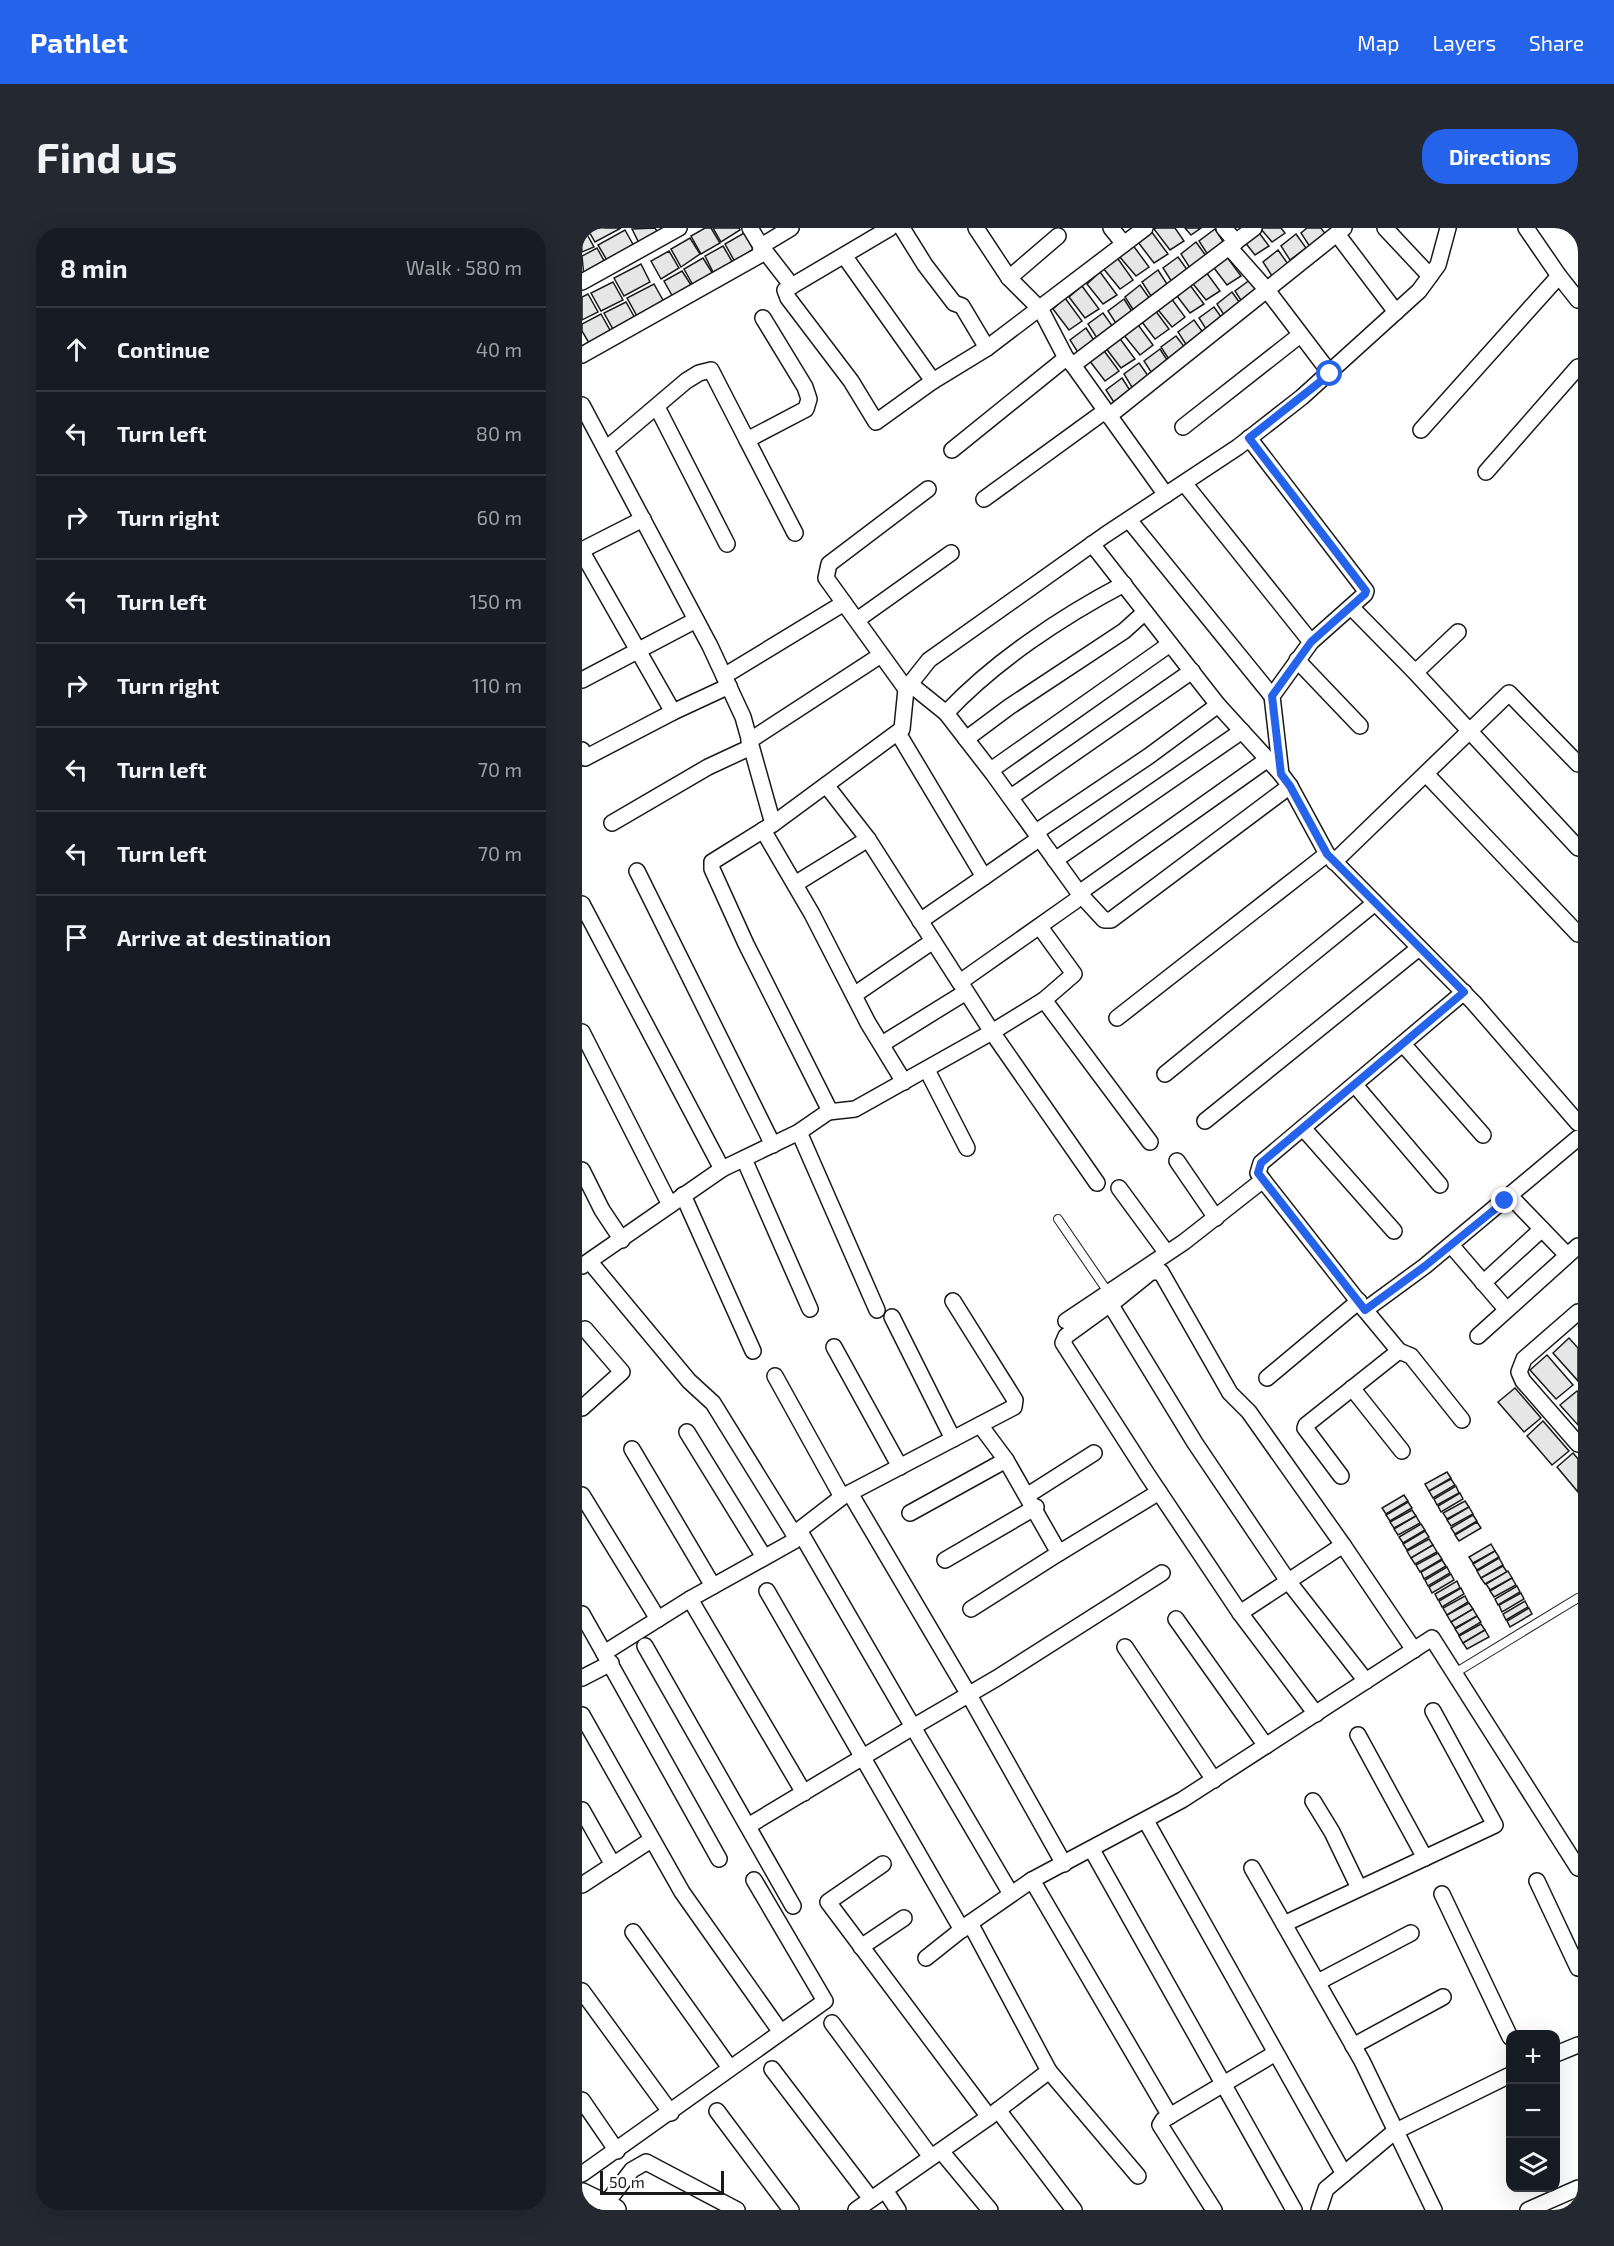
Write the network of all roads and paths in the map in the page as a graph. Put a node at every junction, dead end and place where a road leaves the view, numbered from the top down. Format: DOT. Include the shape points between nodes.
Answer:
graph roads {
  1 [pos="679,228"];
  2 [pos="750,228"];
  3 [pos="791,228"];
  4 [pos="890,228"];
  5 [pos="902,228"];
  6 [pos="976,228"];
  7 [pos="1111,228"];
  8 [pos="1144,228"];
  9 [pos="1224,228"];
  10 [pos="1254,228"];
  11 [pos="1385,228"];
  12 [pos="1448,228"];
  13 [pos="1526,228"];
  14 [pos="1341,231"];
  15 [pos="1058,236"];
  16 [pos="1124,244"];
  17 [pos="1232,245"];
  18 [pos="761,246"];
  19 [pos="845,257"];
  20 [pos="1430,276"];
  21 [pos="1559,276"];
  22 [pos="1009,278"];
  23 [pos="582,282"];
  24 [pos="792,286"];
  25 [pos="1267,290"];
  26 [pos="1578,300"];
  27 [pos="1041,309"];
  28 [pos="1396,312"];
  29 [pos="763,318"];
  30 [pos="1300,335"];
  31 [pos="987,348"];
  32 [pos="582,355"];
  33 [pos="1069,362"];
  34 [pos="1578,366"];
  35 [pos="1330,374"];
  36 [pos="933,381"];
  37 [pos="582,405"];
  38 [pos="657,406"];
  39 [pos="1107,413"];
  40 [pos="1182,428"];
  41 [pos="1421,430"];
  42 [pos="1249,438"];
  43 [pos="747,440"];
  44 [pos="606,449"];
  45 [pos="952,450"];
  46 [pos="1486,472"];
  47 [pos="1184,483"];
  48 [pos="928,489"];
  49 [pos="1166,495"];
  50 [pos="984,499"];
  51 [pos="643,519"];
  52 [pos="1129,520"];
  53 [pos="795,533"];
  54 [pos="727,544"];
  55 [pos="1092,544"];
  56 [pos="582,551"];
  57 [pos="951,553"];
  58 [pos="1124,585"];
  59 [pos="844,603"];
  60 [pos="1351,607"];
  61 [pos="1145,612"];
  62 [pos="696,620"];
  63 [pos="856,620"];
  64 [pos="1458,632"];
  65 [pos="1311,642"];
  66 [pos="1170,644"];
  67 [pos="637,652"];
  68 [pos="881,655"];
  69 [pos="1297,660"];
  70 [pos="1413,670"];
  71 [pos="1192,672"];
  72 [pos="582,680"];
  73 [pos="726,681"];
  74 [pos="908,687"];
  75 [pos="1272,696"];
  76 [pos="1218,705"];
  77 [pos="673,712"];
  78 [pos="946,713"];
  79 [pos="1360,726"];
  80 [pos="1242,731"];
  81 [pos="1468,731"];
  82 [pos="898,733"];
  83 [pos="966,739"];
  84 [pos="750,744"];
  85 [pos="582,750"];
  86 [pos="1268,759"];
  87 [pos="1578,764"];
  88 [pos="991,770"];
  89 [pos="1427,775"];
  90 [pos="1286,780"];
  91 [pos="826,785"];
  92 [pos="1011,797"];
  93 [pos="612,823"];
  94 [pos="768,827"];
  95 [pos="1038,835"];
  96 [pos="868,839"];
  97 [pos="1578,848"];
  98 [pos="1330,858"];
  99 [pos="1055,860"];
  100 [pos="637,871"];
  101 [pos="984,877"];
  102 [pos="795,884"];
  103 [pos="1077,897"];
  104 [pos="1375,903"];
  105 [pos="582,904"];
  106 [pos="920,921"];
  107 [pos="1040,927"];
  108 [pos="1578,934"];
  109 [pos="933,941"];
  110 [pos="1419,948"];
  111 [pos="963,988"];
  112 [pos="1464,992"];
  113 [pos="854,995"];
  114 [pos="1044,1000"];
  115 [pos="1117,1018"];
  116 [pos="582,1032"];
  117 [pos="992,1032"];
  118 [pos="882,1044"];
  119 [pos="1403,1044"];
  120 [pos="927,1070"];
  121 [pos="1165,1074"];
  122 [pos="904,1082"];
  123 [pos="1355,1085"];
  124 [pos="828,1112"];
  125 [pos="1205,1121"];
  126 [pos="1578,1123"];
  127 [pos="1303,1128"];
  128 [pos="799,1132"];
  129 [pos="1483,1135"];
  130 [pos="1578,1138"];
  131 [pos="1150,1142"];
  132 [pos="773,1145"];
  133 [pos="967,1148"];
  134 [pos="744,1159"];
  135 [pos="1177,1161"];
  136 [pos="722,1169"];
  137 [pos="582,1170"];
  138 [pos="1263,1180"];
  139 [pos="1097,1183"];
  140 [pos="1440,1185"];
  141 [pos="1119,1188"];
  142 [pos="683,1196"];
  143 [pos="1510,1196"];
  144 [pos="670,1205"];
  145 [pos="1216,1218"];
  146 [pos="1058,1219"];
  147 [pos="1542,1229"];
  148 [pos="1394,1231"];
  149 [pos="622,1240"];
  150 [pos="1451,1245"];
  151 [pos="1572,1250"];
  152 [pos="1166,1252"];
  153 [pos="586,1264"];
  154 [pos="1483,1283"];
  155 [pos="1109,1299"];
  156 [pos="953,1301"];
  157 [pos="1362,1305"];
  158 [pos="810,1308"];
  159 [pos="1506,1309"];
  160 [pos="878,1310"];
  161 [pos="892,1317"];
  162 [pos="1575,1320"];
  163 [pos="1066,1321"];
  164 [pos="583,1329"];
  165 [pos="1478,1336"];
  166 [pos="834,1347"];
  167 [pos="753,1351"];
  168 [pos="1399,1351"];
  169 [pos="775,1376"];
  170 [pos="1267,1378"];
  171 [pos="1352,1388"];
  172 [pos="582,1408"];
  173 [pos="1462,1420"];
  174 [pos="980,1425"];
  175 [pos="687,1432"];
  176 [pos="953,1439"];
  177 [pos="1578,1444"];
  178 [pos="632,1449"];
  179 [pos="1402,1451"];
  180 [pos="1094,1453"];
  181 [pos="1006,1460"];
  182 [pos="900,1467"];
  183 [pos="1341,1476"];
  184 [pos="1159,1491"];
  185 [pos="582,1495"];
  186 [pos="846,1495"];
  187 [pos="1032,1501"];
  188 [pos="910,1513"];
  189 [pos="796,1532"];
  190 [pos="1343,1545"];
  191 [pos="1059,1553"];
  192 [pos="764,1557"];
  193 [pos="945,1560"];
  194 [pos="1162,1573"];
  195 [pos="1288,1581"];
  196 [pos="713,1586"];
  197 [pos="767,1591"];
  198 [pos="1578,1598"];
  199 [pos="690,1599"];
  200 [pos="971,1609"];
  201 [pos="1240,1612"];
  202 [pos="582,1614"];
  203 [pos="658,1619"];
  204 [pos="1176,1619"];
  205 [pos="645,1646"];
  206 [pos="1125,1647"];
  207 [pos="1414,1650"];
  208 [pos="607,1658"];
  209 [pos="1455,1673"];
  210 [pos="582,1678"];
  211 [pos="1366,1681"];
  212 [pos="969,1695"];
  213 [pos="1433,1711"];
  214 [pos="1316,1714"];
  215 [pos="582,1715"];
  216 [pos="913,1727"];
  217 [pos="1358,1735"];
  218 [pos="1266,1746"];
  219 [pos="861,1759"];
  220 [pos="1214,1780"];
  221 [pos="804,1793"];
  222 [pos="1313,1801"];
  223 [pos="582,1810"];
  224 [pos="1146,1821"];
  225 [pos="748,1826"];
  226 [pos="651,1840"];
  227 [pos="1092,1850"];
  228 [pos="1573,1852"];
  229 [pos="719,1858"];
  230 [pos="1425,1858"];
  231 [pos="883,1864"];
  232 [pos="1064,1864"];
  233 [pos="613,1865"];
  234 [pos="1252,1868"];
  235 [pos="1578,1868"];
  236 [pos="754,1880"];
  237 [pos="1032,1880"];
  238 [pos="1537,1881"];
  239 [pos="582,1885"];
  240 [pos="1359,1888"];
  241 [pos="1011,1894"];
  242 [pos="1442,1894"];
  243 [pos="793,1906"];
  244 [pos="904,1918"];
  245 [pos="1284,1924"];
  246 [pos="966,1927"];
  247 [pos="633,1932"];
  248 [pos="1411,1933"];
  249 [pos="861,1947"];
  250 [pos="927,1958"];
  251 [pos="1578,1968"];
  252 [pos="1318,1982"];
  253 [pos="582,1992"];
  254 [pos="1443,1996"];
  255 [pos="832,2023"];
  256 [pos="1507,2030"];
  257 [pos="780,2031"];
  258 [pos="1578,2045"];
  259 [pos="1353,2046"];
  260 [pos="1560,2052"];
  261 [pos="1274,2054"];
  262 [pos="730,2068"];
  263 [pos="772,2069"];
  264 [pos="1049,2071"];
  265 [pos="1506,2077"];
  266 [pos="1224,2084"];
  267 [pos="582,2100"];
  268 [pos="717,2111"];
  269 [pos="671,2113"];
  270 [pos="994,2113"];
  271 [pos="1170,2116"];
  272 [pos="1398,2130"];
  273 [pos="617,2151"];
  274 [pos="936,2154"];
  275 [pos="582,2174"];
  276 [pos="1344,2174"];
  277 [pos="1138,2176"];
  278 [pos="1578,2188"];
  279 [pos="885,2190"];
  280 [pos="582,2194"];
  281 [pos="871,2199"];
  282 [pos="607,2208"];
  283 [pos="737,2210"];
  284 [pos="792,2210"];
  285 [pos="856,2210"];
  286 [pos="898,2210"];
  287 [pos="990,2210"];
  288 [pos="1074,2210"];
  289 [pos="1214,2210"];
  290 [pos="1294,2210"];
  291 [pos="1319,2210"];
  292 [pos="1434,2210"];
  293 [pos="1528,2210"];
  1 -- 23 [label="street"];
  2 -- 18 [label="street"];
  3 -- 18 [label="street"];
  4 -- 19 [label="street"];
  5 -- 31 [label="street" via="954,303 962,306"];
  6 -- 22 [label="street"];
  7 -- 16 [label="street"];
  8 -- 16 [label="street"];
  9 -- 17 [label="street"];
  10 -- 17 [label="street"];
  11 -- 20 [label="street"];
  12 -- 20 [label="street" via="1445,247"];
  13 -- 21 [label="street"];
  14 -- 25 [label="street"];
  14 -- 28 [label="street"];
  15 -- 22 [label="street"];
  16 -- 27 [label="street"];
  17 -- 25 [label="street"];
  17 -- 33 [label="street"];
  18 -- 24 [label="street"];
  18 -- 32 [label="street" via="760,255"];
  19 -- 24 [label="street"];
  19 -- 36 [label="street"];
  20 -- 28 [label="street"];
  21 -- 26 [label="street"];
  21 -- 41 [label="street"];
  22 -- 27 [label="street"];
  24 -- 36 [label="street" via="785,290 788,298 851,381 876,422"];
  25 -- 30 [label="street"];
  25 -- 39 [label="street"];
  27 -- 31 [label="street"];
  27 -- 33 [label="street"];
  28 -- 35 [label="street"];
  29 -- 43 [label="street" via="809,399 806,409"];
  30 -- 35 [label="street"];
  30 -- 40 [label="street"];
  31 -- 36 [label="street"];
  33 -- 39 [label="street"];
  33 -- 45 [label="street"];
  34 -- 46 [label="street"];
  35 -- 42 [label="street"];
  37 -- 44 [label="street"];
  38 -- 43 [label="street" via="686,381 711,370"];
  38 -- 44 [label="street"];
  38 -- 54 [label="street"];
  39 -- 49 [label="street"];
  39 -- 50 [label="street"];
  42 -- 47 [label="street"];
  42 -- 60 [label="street" via="1366,591"];
  43 -- 53 [label="street"];
  44 -- 51 [label="street"];
  47 -- 49 [label="street"];
  47 -- 65 [label="street"];
  48 -- 59 [label="street" via="829,564 826,578"];
  49 -- 52 [label="street"];
  51 -- 56 [label="street"];
  51 -- 62 [label="street"];
  52 -- 55 [label="street"];
  52 -- 75 [label="street"];
  55 -- 58 [label="street"];
  55 -- 74 [label="street" via="929,660"];
  56 -- 67 [label="street"];
  57 -- 63 [label="street"];
  58 -- 61 [label="street"];
  58 -- 78 [label="street" via="975,682"];
  59 -- 63 [label="street"];
  59 -- 73 [label="street"];
  60 -- 65 [label="street"];
  60 -- 70 [label="street"];
  61 -- 66 [label="street"];
  61 -- 83 [label="street" via="1124,631"];
  62 -- 67 [label="street"];
  62 -- 73 [label="street"];
  63 -- 68 [label="street"];
  64 -- 70 [label="street"];
  65 -- 69 [label="street"];
  66 -- 71 [label="street"];
  66 -- 88 [label="street"];
  67 -- 72 [label="street"];
  67 -- 77 [label="street"];
  68 -- 74 [label="street"];
  68 -- 84 [label="street"];
  69 -- 75 [label="street"];
  69 -- 79 [label="street"];
  70 -- 81 [label="street"];
  71 -- 76 [label="street"];
  71 -- 92 [label="street"];
  73 -- 77 [label="street"];
  73 -- 84 [label="street"];
  74 -- 78 [label="street"];
  74 -- 82 [label="street" via="902,729"];
  75 -- 90 [label="street"];
  76 -- 80 [label="street"];
  76 -- 95 [label="street"];
  77 -- 85 [label="street" via="585,758"];
  78 -- 83 [label="street"];
  80 -- 86 [label="street"];
  80 -- 99 [label="street"];
  81 -- 87 [label="street" via="1509,693"];
  81 -- 89 [label="street"];
  81 -- 97 [label="street"];
  82 -- 91 [label="street"];
  82 -- 101 [label="street"];
  83 -- 88 [label="street"];
  84 -- 93 [label="street"];
  84 -- 94 [label="street"];
  86 -- 90 [label="street"];
  86 -- 103 [label="street"];
  88 -- 92 [label="street"];
  89 -- 98 [label="street"];
  89 -- 108 [label="street"];
  90 -- 98 [label="street"];
  90 -- 103 [label="street" via="1111,920 1104,920"];
  91 -- 94 [label="street"];
  91 -- 96 [label="street"];
  92 -- 95 [label="street"];
  94 -- 102 [label="street"];
  94 -- 124 [label="street" via="716,856 712,869"];
  95 -- 99 [label="street"];
  95 -- 101 [label="street"];
  96 -- 102 [label="street"];
  96 -- 106 [label="street"];
  98 -- 104 [label="street"];
  98 -- 115 [label="street"];
  99 -- 103 [label="street"];
  100 -- 132 [label="street"];
  101 -- 106 [label="street"];
  102 -- 113 [label="street"];
  103 -- 107 [label="street"];
  104 -- 110 [label="street"];
  104 -- 121 [label="street"];
  105 -- 136 [label="street"];
  106 -- 109 [label="street"];
  107 -- 111 [label="street"];
  107 -- 114 [label="street" via="1074,974"];
  109 -- 111 [label="street"];
  109 -- 113 [label="street"];
  110 -- 112 [label="street"];
  110 -- 125 [label="street"];
  111 -- 117 [label="street"];
  111 -- 118 [label="street"];
  112 -- 119 [label="street"];
  112 -- 126 [label="street"];
  113 -- 118 [label="street"];
  114 -- 117 [label="street"];
  114 -- 131 [label="street"];
  116 -- 144 [label="street"];
  117 -- 120 [label="street"];
  117 -- 139 [label="street"];
  118 -- 122 [label="street"];
  119 -- 123 [label="street"];
  119 -- 129 [label="street"];
  120 -- 122 [label="street"];
  120 -- 133 [label="street"];
  122 -- 124 [label="street" via="855,1109"];
  123 -- 127 [label="street"];
  123 -- 140 [label="street"];
  124 -- 128 [label="street"];
  127 -- 138 [label="street" via="1261,1163 1258,1173"];
  127 -- 148 [label="street"];
  128 -- 132 [label="street"];
  128 -- 160 [label="street"];
  130 -- 143 [label="street"];
  132 -- 134 [label="street"];
  134 -- 136 [label="street"];
  134 -- 158 [label="street"];
  135 -- 145 [label="street"];
  136 -- 142 [label="street"];
  137 -- 149 [label="street"];
  138 -- 145 [label="street"];
  138 -- 157 [label="street"];
  141 -- 152 [label="street"];
  142 -- 144 [label="street"];
  142 -- 167 [label="street"];
  143 -- 147 [label="street"];
  143 -- 150 [label="street"];
  144 -- 149 [label="street"];
  145 -- 152 [label="street"];
  146 -- 155 [label="lane"];
  147 -- 151 [label="street"];
  147 -- 154 [label="street"];
  149 -- 153 [label="street"];
  150 -- 154 [label="street"];
  150 -- 157 [label="street"];
  151 -- 159 [label="street"];
  152 -- 155 [label="street"];
  153 -- 189 [label="street" via="713,1403"];
  154 -- 159 [label="street"];
  155 -- 163 [label="street"];
  155 -- 184 [label="street" via="1063,1343"];
  155 -- 190 [label="street" via="1151,1272 1161,1272 1230,1393 1249,1412"];
  155 -- 195 [label="street" via="1195,1443"];
  156 -- 174 [label="street" via="1016,1404"];
  157 -- 168 [label="street"];
  157 -- 170 [label="street"];
  159 -- 165 [label="street"];
  161 -- 176 [label="street"];
  162 -- 177 [label="street" via="1524,1359 1519,1372"];
  164 -- 172 [label="street" via="622,1372"];
  166 -- 182 [label="street"];
  168 -- 171 [label="street"];
  168 -- 173 [label="street" via="1411,1356"];
  169 -- 186 [label="street"];
  171 -- 179 [label="street"];
  171 -- 183 [label="street" via="1305,1428"];
  174 -- 176 [label="street"];
  174 -- 181 [label="street"];
  175 -- 192 [label="street"];
  176 -- 182 [label="street"];
  178 -- 196 [label="street"];
  180 -- 187 [label="street"];
  181 -- 187 [label="street"];
  181 -- 188 [label="street"];
  182 -- 186 [label="street"];
  184 -- 191 [label="street"];
  184 -- 201 [label="street"];
  185 -- 203 [label="street"];
  186 -- 189 [label="street"];
  186 -- 212 [label="street"];
  187 -- 191 [label="street"];
  187 -- 193 [label="street"];
  189 -- 192 [label="street" via="794,1541"];
  189 -- 216 [label="street"];
  190 -- 195 [label="street"];
  190 -- 207 [label="street"];
  191 -- 200 [label="street"];
  192 -- 196 [label="street"];
  194 -- 212 [label="street"];
  195 -- 201 [label="street"];
  195 -- 211 [label="street"];
  196 -- 199 [label="street"];
  197 -- 219 [label="street"];
  198 -- 209 [label="lane"];
  199 -- 203 [label="street"];
  199 -- 221 [label="street"];
  201 -- 214 [label="street"];
  202 -- 208 [label="street"];
  203 -- 208 [label="street"];
  204 -- 218 [label="street"];
  205 -- 225 [label="street"];
  206 -- 220 [label="street"];
  207 -- 209 [label="street" via="1432,1638"];
  207 -- 211 [label="street"];
  208 -- 210 [label="street"];
  208 -- 229 [label="street"];
  209 -- 228 [label="street"];
  211 -- 214 [label="street"];
  212 -- 216 [label="street"];
  212 -- 232 [label="street"];
  213 -- 230 [label="street" via="1495,1825"];
  214 -- 218 [label="street"];
  215 -- 226 [label="street"];
  216 -- 219 [label="street"];
  216 -- 241 [label="street"];
  217 -- 230 [label="street"];
  218 -- 220 [label="street"];
  219 -- 221 [label="street"];
  219 -- 246 [label="street"];
  220 -- 224 [label="street"];
  221 -- 225 [label="street"];
  222 -- 240 [label="street"];
  223 -- 233 [label="street"];
  224 -- 227 [label="street"];
  224 -- 261 [label="street"];
  225 -- 243 [label="street"];
  226 -- 233 [label="street"];
  226 -- 257 [label="street" via="682,1892"];
  227 -- 232 [label="street"];
  227 -- 266 [label="street"];
  228 -- 235 [label="street"];
  230 -- 240 [label="street"];
  231 -- 249 [label="street" via="828,1902"];
  232 -- 237 [label="street"];
  233 -- 239 [label="street"];
  234 -- 245 [label="street"];
  236 -- 257 [label="street" via="825,1999"];
  237 -- 241 [label="street"];
  237 -- 271 [label="street"];
  238 -- 251 [label="street"];
  240 -- 245 [label="street"];
  241 -- 246 [label="street"];
  242 -- 256 [label="street"];
  244 -- 249 [label="street"];
  245 -- 252 [label="street"];
  246 -- 250 [label="street"];
  246 -- 264 [label="street"];
  247 -- 262 [label="street"];
  248 -- 252 [label="street"];
  249 -- 270 [label="street"];
  252 -- 259 [label="street"];
  253 -- 269 [label="street"];
  254 -- 259 [label="street"];
  255 -- 274 [label="street"];
  257 -- 262 [label="street"];
  258 -- 260 [label="street"];
  259 -- 272 [label="street"];
  261 -- 266 [label="street"];
  261 -- 276 [label="street"];
  262 -- 269 [label="street"];
  263 -- 281 [label="street"];
  264 -- 270 [label="street"];
  264 -- 277 [label="street"];
  265 -- 272 [label="street"];
  266 -- 271 [label="street"];
  266 -- 290 [label="street"];
  267 -- 273 [label="street"];
  268 -- 284 [label="street"];
  269 -- 273 [label="street"];
  270 -- 274 [label="street"];
  270 -- 288 [label="street"];
  271 -- 289 [label="street" via="1163,2120 1162,2129"];
  272 -- 276 [label="street"];
  272 -- 292 [label="street"];
  273 -- 275 [label="street"];
  274 -- 279 [label="street"];
  274 -- 287 [label="street"];
  276 -- 291 [label="street" via="1326,2189"];
  278 -- 293 [label="street"];
  279 -- 281 [label="street"];
  279 -- 286 [label="street"];
  280 -- 282 [label="street"];
  281 -- 285 [label="street"];
  282 -- 283 [label="street" via="632,2169 646,2162"];
}
